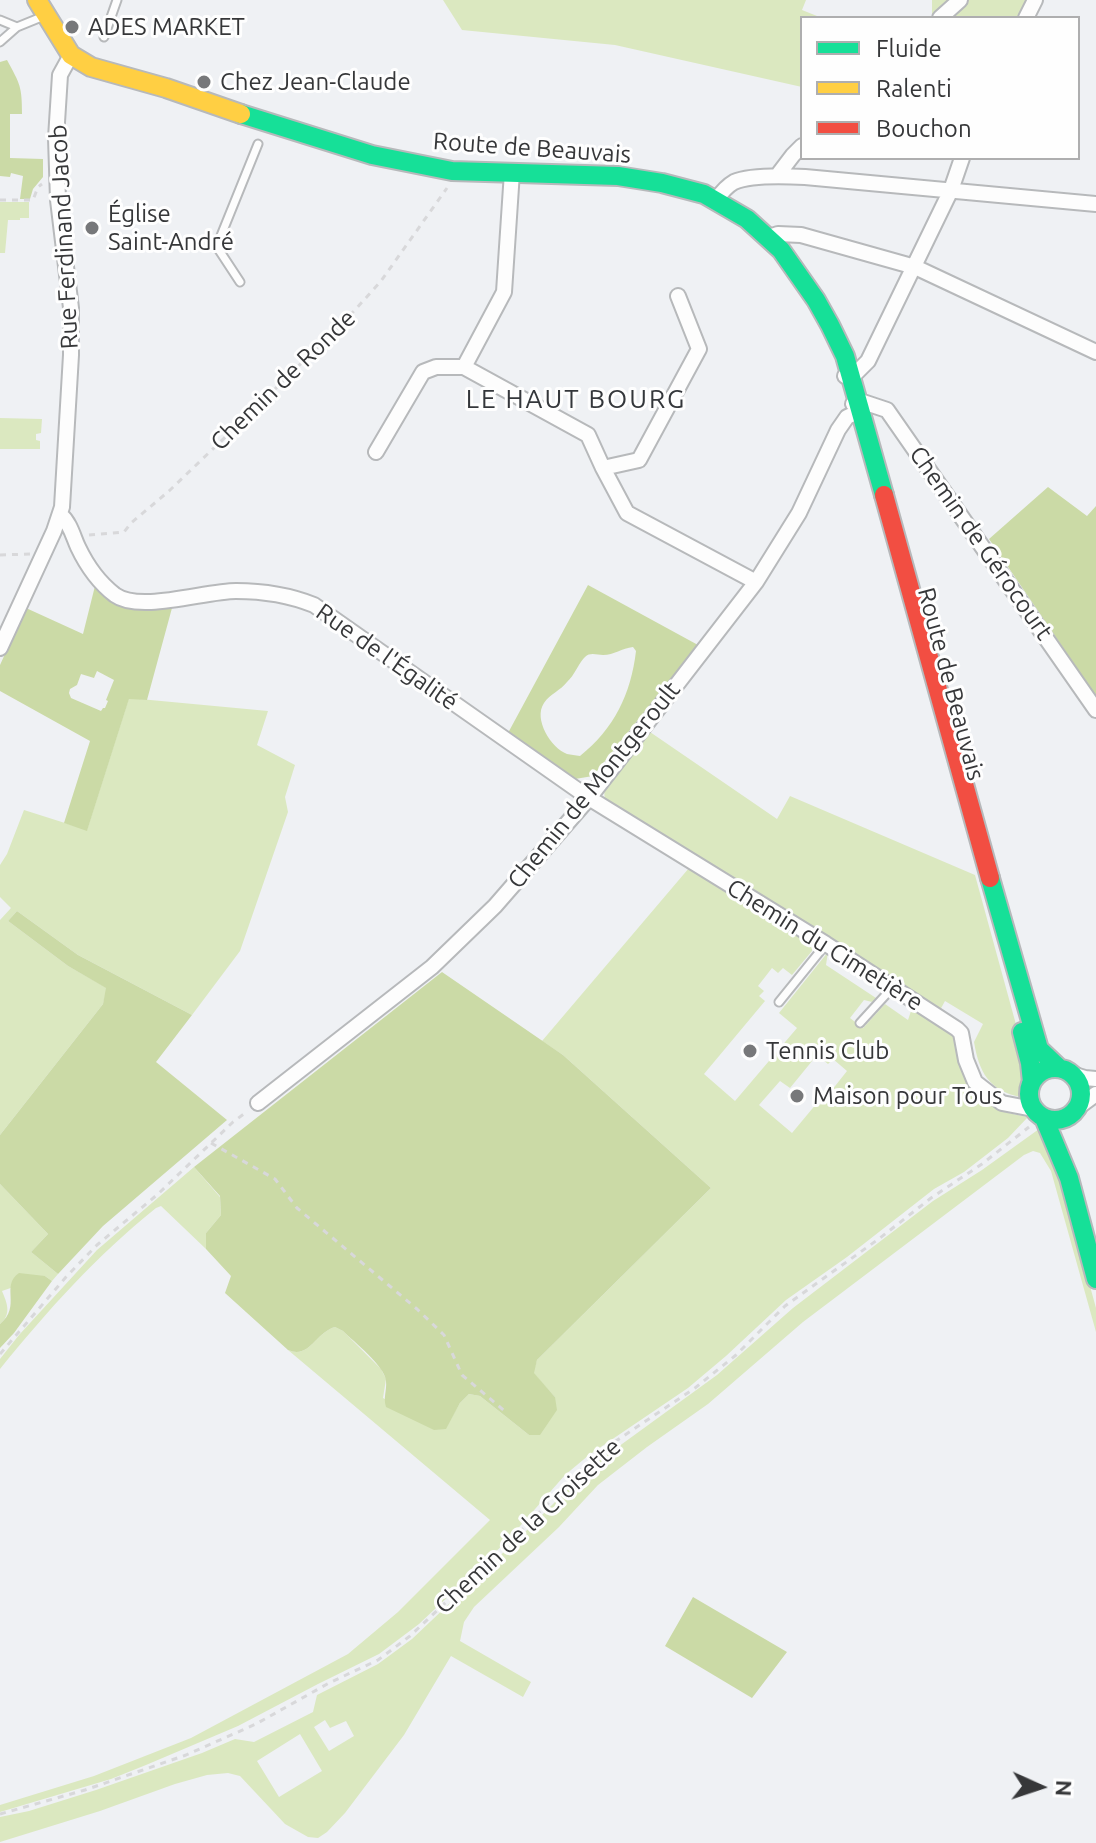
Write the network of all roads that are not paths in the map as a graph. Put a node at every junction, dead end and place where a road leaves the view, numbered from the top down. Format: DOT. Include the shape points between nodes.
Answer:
graph roads {
  1 [pos="117,0"];
  2 [pos="960,0"];
  3 [pos="42,7"];
  4 [pos="942,16"];
  5 [pos="0,20"];
  6 [pos="17,27"];
  7 [pos="104,37"];
  8 [pos="0,42"];
  9 [pos="71,55"];
  10 [pos="258,144"];
  11 [pos="800,148"];
  12 [pos="961,160"];
  13 [pos="512,172"];
  14 [pos="777,176"];
  15 [pos="951,190"];
  16 [pos="716,200"];
  17 [pos="1096,204"];
  18 [pos="769,237"];
  19 [pos="915,267"];
  20 [pos="240,282"];
  21 [pos="678,296"];
  22 [pos="1096,352"];
  23 [pos="464,367"];
  24 [pos="846,376"];
  25 [pos="855,408"];
  26 [pos="376,452"];
  27 [pos="603,468"];
  28 [pos="61,515"];
  29 [pos="756,582"];
  30 [pos="0,648"];
  31 [pos="1096,710"];
  32 [pos="589,798"];
  33 [pos="826,944"];
  34 [pos="893,987"];
  35 [pos="779,1002"];
  36 [pos="860,1023"];
  37 [pos="1065,1071"];
  38 [pos="1096,1079"];
  39 [pos="1032,1082"];
  40 [pos="1096,1094"];
  41 [pos="258,1103"];
  42 [pos="1075,1110"];
  43 [pos="1039,1114"];
  44 [pos="1069,1178"];
  45 [pos="1096,1279"];
  1 -- 7 [label="lane"];
  2 -- 4 [label="street"];
  3 -- 6 [label="lane"];
  3 -- 9 [label="main road"];
  5 -- 6 [label="lane"];
  6 -- 8 [label="lane"];
  9 -- 13 [label="main road, Route de Beauvais" via="265,125 372,155 452,171"];
  9 -- 28 [label="street, Rue Ferdinand Jacob" via="59,83 57,181 71,308"];
  10 -- 20 [label="lane" via="218,243"];
  11 -- 14 [label="street"];
  12 -- 15 [label="street"];
  13 -- 16 [label="main road, Route de Beauvais" via="618,176 685,188"];
  13 -- 23 [label="street" via="504,292"];
  14 -- 15 [label="street"];
  14 -- 16 [label="street" via="736,181"];
  15 -- 17 [label="street"];
  15 -- 19 [label="street"];
  16 -- 18 [label="main road, Route de Beauvais"];
  18 -- 19 [label="street" via="801,235"];
  18 -- 24 [label="main road, Route de Beauvais" via="816,300"];
  19 -- 22 [label="street"];
  19 -- 24 [label="street" via="868,361"];
  21 -- 27 [label="street" via="699,349 639,460"];
  23 -- 26 [label="street" via="423,372"];
  23 -- 27 [label="street" via="588,435"];
  24 -- 25 [label="main road, Route de Beauvais"];
  25 -- 29 [label="street, Chemin de Montgeroult"];
  25 -- 31 [label="street, Chemin de Gérocourt" via="863,402 887,410"];
  25 -- 37 [label="main road, Route de Beauvais" via="1032,1029 1039,1049"];
  25 -- 39 [label="main road, Route de Beauvais"];
  27 -- 29 [label="street" via="627,513"];
  28 -- 30 [label="street, Rue Ferdinand Jacob"];
  28 -- 32 [label="street, Rue de l'Égalité" via="96,578 123,599 169,600 234,591 314,605"];
  29 -- 32 [label="street, Chemin de Montgeroult"];
  32 -- 33 [label="street, Chemin du Cimetière"];
  32 -- 41 [label="street, Chemin de Montgeroult" via="453,949"];
  33 -- 34 [label="street, Chemin du Cimetière"];
  33 -- 35 [label="lane"];
  34 -- 36 [label="lane"];
  34 -- 43 [label="street, Chemin du Cimetière" via="961,1033 975,1082 1008,1105"];
  37 -- 38 [label="street"];
  37 -- 39 [label="main road" via="1050,1068"];
  37 -- 42 [label="main road" via="1081,1090"];
  39 -- 43 [label="main road" via="1029,1095"];
  40 -- 42 [label="street"];
  42 -- 43 [label="main road" via="1058,1120"];
  42 -- 44 [label="main road" via="1067,1136"];
  43 -- 44 [label="main road"];
  44 -- 45 [label="main road"];
}
